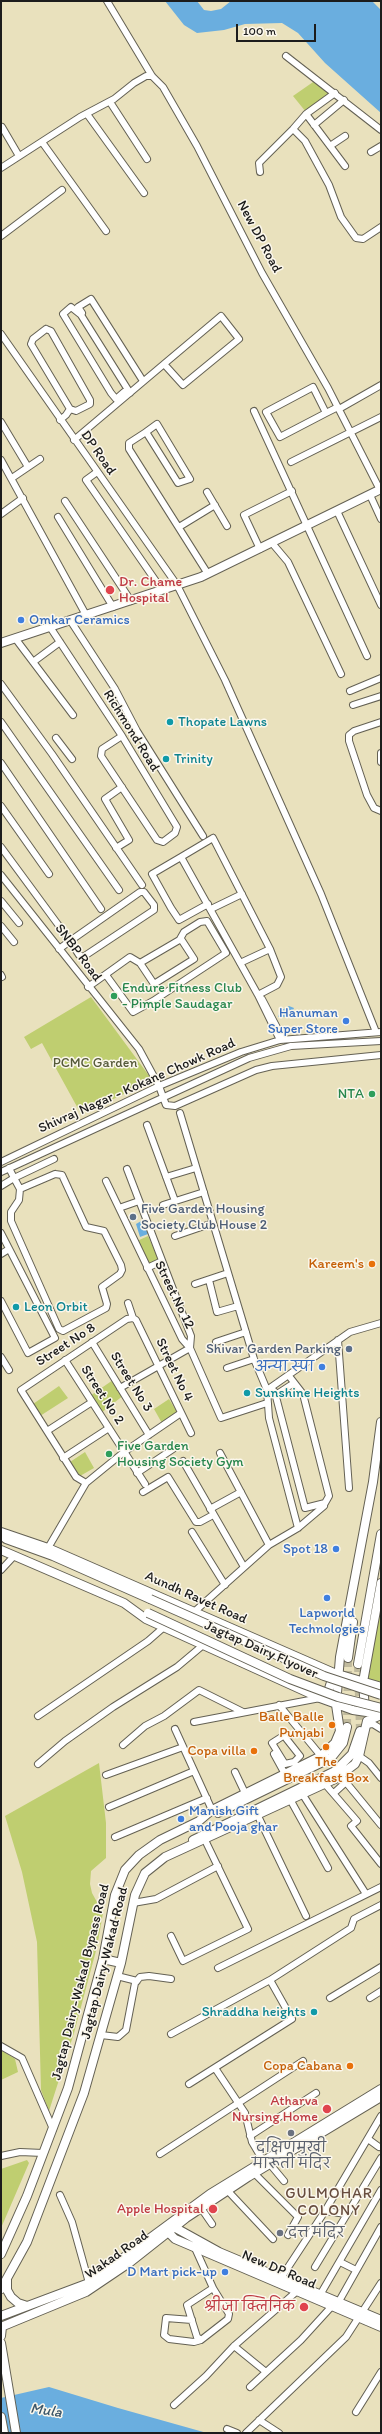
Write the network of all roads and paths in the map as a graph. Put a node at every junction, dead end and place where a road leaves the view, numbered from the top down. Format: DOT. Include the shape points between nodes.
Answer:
graph roads {
  1 [pos="107,1"];
  2 [pos="286,56"];
  3 [pos="152,76"];
  4 [pos="334,93"];
  5 [pos="344,100"];
  6 [pos="110,102"];
  7 [pos="87,114"];
  8 [pos="306,114"];
  9 [pos="314,125"];
  10 [pos="2,127"];
  11 [pos="293,130"];
  12 [pos="381,130"];
  13 [pos="345,136"];
  14 [pos="42,142"];
  15 [pos="330,146"];
  16 [pos="381,146"];
  17 [pos="371,152"];
  18 [pos="19,156"];
  19 [pos="147,158"];
  20 [pos="345,166"];
  21 [pos="1,168"];
  22 [pos="260,172"];
  23 [pos="62,190"];
  24 [pos="144,193"];
  25 [pos="381,227"];
  26 [pos="106,230"];
  27 [pos="1,236"];
  28 [pos="1,334"];
  29 [pos="3,344"];
  30 [pos="164,364"];
  31 [pos="143,380"];
  32 [pos="381,385"];
  33 [pos="328,388"];
  34 [pos="130,390"];
  35 [pos="317,395"];
  36 [pos="338,408"];
  37 [pos="254,411"];
  38 [pos="63,413"];
  39 [pos="326,413"];
  40 [pos="381,416"];
  41 [pos="1,422"];
  42 [pos="146,432"];
  43 [pos="350,433"];
  44 [pos="74,440"];
  45 [pos="40,459"];
  46 [pos="1,460"];
  47 [pos="291,462"];
  48 [pos="28,467"];
  49 [pos="97,472"];
  50 [pos="12,478"];
  51 [pos="380,489"];
  52 [pos="292,491"];
  53 [pos="207,492"];
  54 [pos="370,495"];
  55 [pos="23,498"];
  56 [pos="65,501"];
  57 [pos="215,505"];
  58 [pos="337,511"];
  59 [pos="1,514"];
  60 [pos="58,517"];
  61 [pos="381,519"];
  62 [pos="227,526"];
  63 [pos="308,526"];
  64 [pos="179,528"];
  65 [pos="272,543"];
  66 [pos="260,549"];
  67 [pos="208,574"];
  68 [pos="177,585"];
  69 [pos="162,590"];
  70 [pos="131,601"];
  71 [pos="381,605"];
  72 [pos="113,608"];
  73 [pos="86,616"];
  74 [pos="70,620"];
  75 [pos="50,627"];
  76 [pos="15,638"];
  77 [pos="60,642"];
  78 [pos="1,643"];
  79 [pos="367,656"];
  80 [pos="33,662"];
  81 [pos="341,674"];
  82 [pos="381,678"];
  83 [pos="1,684"];
  84 [pos="350,691"];
  85 [pos="381,696"];
  86 [pos="353,705"];
  87 [pos="73,715"];
  88 [pos="1,722"];
  89 [pos="381,722"];
  90 [pos="122,736"];
  91 [pos="56,738"];
  92 [pos="63,747"];
  93 [pos="381,753"];
  94 [pos="52,754"];
  95 [pos="72,759"];
  96 [pos="381,762"];
  97 [pos="1,763"];
  98 [pos="122,787"];
  99 [pos="1,806"];
  100 [pos="381,811"];
  101 [pos="204,836"];
  102 [pos="1,847"];
  103 [pos="116,848"];
  104 [pos="181,858"];
  105 [pos="49,874"];
  106 [pos="1,875"];
  107 [pos="142,885"];
  108 [pos="119,890"];
  109 [pos="242,894"];
  110 [pos="1,901"];
  111 [pos="210,906"];
  112 [pos="101,910"];
  113 [pos="20,923"];
  114 [pos="1,926"];
  115 [pos="65,934"];
  116 [pos="180,939"];
  117 [pos="70,940"];
  118 [pos="14,942"];
  119 [pos="59,948"];
  120 [pos="270,949"];
  121 [pos="140,963"];
  122 [pos="240,963"];
  123 [pos="106,975"];
  124 [pos="88,987"];
  125 [pos="258,995"];
  126 [pos="378,1032"];
  127 [pos="282,1040"];
  128 [pos="381,1041"];
  129 [pos="381,1055"];
  130 [pos="159,1086"];
  131 [pos="163,1096"];
  132 [pos="180,1113"];
  133 [pos="147,1125"];
  134 [pos="54,1159"];
  135 [pos="1,1162"];
  136 [pos="9,1168"];
  137 [pos="127,1168"];
  138 [pos="196,1168"];
  139 [pos="1,1172"];
  140 [pos="166,1177"];
  141 [pos="14,1178"];
  142 [pos="106,1181"];
  143 [pos="1,1186"];
  144 [pos="20,1189"];
  145 [pos="204,1192"];
  146 [pos="139,1201"];
  147 [pos="175,1201"];
  148 [pos="163,1204"];
  149 [pos="119,1208"];
  150 [pos="213,1223"];
  151 [pos="1,1233"];
  152 [pos="175,1236"];
  153 [pos="9,1249"];
  154 [pos="1,1254"];
  155 [pos="162,1261"];
  156 [pos="147,1268"];
  157 [pos="228,1273"];
  158 [pos="209,1280"];
  159 [pos="195,1284"];
  160 [pos="1,1301"];
  161 [pos="128,1304"];
  162 [pos="238,1306"];
  163 [pos="130,1318"];
  164 [pos="381,1323"];
  165 [pos="246,1332"];
  166 [pos="338,1340"];
  167 [pos="92,1342"];
  168 [pos="216,1342"];
  169 [pos="190,1348"];
  170 [pos="1,1356"];
  171 [pos="254,1359"];
  172 [pos="65,1360"];
  173 [pos="158,1365"];
  174 [pos="5,1367"];
  175 [pos="227,1368"];
  176 [pos="289,1376"];
  177 [pos="294,1382"];
  178 [pos="120,1388"];
  179 [pos="269,1388"];
  180 [pos="275,1393"];
  181 [pos="92,1402"];
  182 [pos="266,1403"];
  183 [pos="181,1413"];
  184 [pos="381,1422"];
  185 [pos="109,1428"];
  186 [pos="47,1431"];
  187 [pos="191,1433"];
  188 [pos="149,1435"];
  189 [pos="173,1449"];
  190 [pos="124,1452"];
  191 [pos="220,1453"];
  192 [pos="64,1458"];
  193 [pos="183,1461"];
  194 [pos="137,1473"];
  195 [pos="86,1483"];
  196 [pos="145,1484"];
  197 [pos="349,1488"];
  198 [pos="143,1492"];
  199 [pos="241,1492"];
  200 [pos="370,1497"];
  201 [pos="324,1506"];
  202 [pos="211,1512"];
  203 [pos="298,1528"];
  204 [pos="1,1532"];
  205 [pos="192,1532"];
  206 [pos="381,1534"];
  207 [pos="1,1535"];
  208 [pos="269,1545"];
  209 [pos="48,1548"];
  210 [pos="1,1550"];
  211 [pos="14,1556"];
  212 [pos="244,1566"];
  213 [pos="1,1570"];
  214 [pos="381,1583"];
  215 [pos="225,1585"];
  216 [pos="145,1594"];
  217 [pos="133,1608"];
  218 [pos="194,1612"];
  219 [pos="164,1627"];
  220 [pos="202,1646"];
  221 [pos="344,1658"];
  222 [pos="358,1664"];
  223 [pos="336,1674"];
  224 [pos="363,1682"];
  225 [pos="381,1687"];
  226 [pos="381,1695"];
  227 [pos="322,1700"];
  228 [pos="336,1704"];
  229 [pos="279,1705"];
  230 [pos="381,1708"];
  231 [pos="243,1712"];
  232 [pos="365,1712"];
  233 [pos="381,1714"];
  234 [pos="38,1716"];
  235 [pos="194,1722"];
  236 [pos="365,1726"];
  237 [pos="347,1727"];
  238 [pos="175,1729"];
  239 [pos="381,1729"];
  240 [pos="269,1744"];
  241 [pos="123,1745"];
  242 [pos="183,1746"];
  243 [pos="321,1756"];
  244 [pos="359,1756"];
  245 [pos="38,1764"];
  246 [pos="295,1765"];
  247 [pos="194,1771"];
  248 [pos="236,1772"];
  249 [pos="285,1774"];
  250 [pos="340,1775"];
  251 [pos="106,1776"];
  252 [pos="381,1778"];
  253 [pos="346,1782"];
  254 [pos="325,1784"];
  255 [pos="245,1793"];
  256 [pos="334,1793"];
  257 [pos="303,1795"];
  258 [pos="207,1798"];
  259 [pos="291,1801"];
  260 [pos="108,1807"];
  261 [pos="212,1810"];
  262 [pos="258,1816"];
  263 [pos="199,1821"];
  264 [pos="381,1825"];
  265 [pos="115,1837"];
  266 [pos="205,1840"];
  267 [pos="177,1851"];
  268 [pos="381,1864"];
  269 [pos="218,1866"];
  270 [pos="328,1868"];
  271 [pos="381,1887"];
  272 [pos="366,1894"];
  273 [pos="133,1902"];
  274 [pos="381,1905"];
  275 [pos="306,1916"];
  276 [pos="171,1936"];
  277 [pos="103,1959"];
  278 [pos="121,1963"];
  279 [pos="381,1967"];
  280 [pos="218,1968"];
  281 [pos="117,1976"];
  282 [pos="171,1979"];
  283 [pos="270,1980"];
  284 [pos="136,1981"];
  285 [pos="381,1991"];
  286 [pos="330,1998"];
  287 [pos="370,1998"];
  288 [pos="171,2034"];
  289 [pos="101,2035"];
  290 [pos="1,2046"];
  291 [pos="303,2061"];
  292 [pos="215,2068"];
  293 [pos="189,2084"];
  294 [pos="381,2089"];
  295 [pos="316,2093"];
  296 [pos="381,2097"];
  297 [pos="239,2103"];
  298 [pos="381,2116"];
  299 [pos="53,2129"];
  300 [pos="250,2136"];
  301 [pos="368,2139"];
  302 [pos="379,2147"];
  303 [pos="43,2153"];
  304 [pos="160,2154"];
  305 [pos="1,2156"];
  306 [pos="381,2158"];
  307 [pos="266,2163"];
  308 [pos="254,2173"];
  309 [pos="284,2181"];
  310 [pos="228,2190"];
  311 [pos="381,2190"];
  312 [pos="60,2195"];
  313 [pos="201,2208"];
  314 [pos="325,2211"];
  315 [pos="346,2214"];
  316 [pos="212,2224"];
  317 [pos="381,2227"];
  318 [pos="170,2228"];
  319 [pos="288,2235"];
  320 [pos="273,2240"];
  321 [pos="195,2248"];
  322 [pos="1,2254"];
  323 [pos="340,2262"];
  324 [pos="315,2267"];
  325 [pos="356,2270"];
  326 [pos="281,2278"];
  327 [pos="7,2279"];
  328 [pos="89,2283"];
  329 [pos="381,2283"];
  330 [pos="212,2288"];
  331 [pos="1,2289"];
  332 [pos="296,2292"];
  333 [pos="320,2295"];
  334 [pos="335,2304"];
  335 [pos="27,2306"];
  336 [pos="362,2315"];
  337 [pos="1,2316"];
  338 [pos="192,2320"];
  339 [pos="381,2320"];
  340 [pos="1,2327"];
  341 [pos="381,2327"];
  342 [pos="1,2336"];
  343 [pos="201,2340"];
  344 [pos="1,2343"];
  345 [pos="234,2346"];
  346 [pos="266,2372"];
  347 [pos="381,2372"];
  348 [pos="250,2387"];
  349 [pos="174,2405"];
  350 [pos="356,2412"];
  351 [pos="1,2417"];
  352 [pos="260,2420"];
  353 [pos="227,2429"];
  354 [pos="4,2433"];
  355 [pos="16,2433"];
  356 [pos="237,2433"];
  357 [pos="246,2433"];
  358 [pos="279,2433"];
  1 -- 3 [label="street, New DP Road"];
  2 -- 4 [label="street"];
  3 -- 6 [label="street" via="146,76 134,83"];
  3 -- 33 [label="street, New DP Road" via="163,88 195,143 262,273"];
  4 -- 5 [label="street"];
  4 -- 8 [label="street"];
  5 -- 9 [label="street"];
  5 -- 12 [label="street"];
  6 -- 7 [label="street"];
  6 -- 19 [label="street"];
  7 -- 14 [label="street"];
  7 -- 24 [label="street"];
  8 -- 9 [label="street"];
  8 -- 11 [label="street"];
  9 -- 15 [label="street"];
  10 -- 18 [label="street"];
  11 -- 22 [label="street" via="259,163"];
  11 -- 25 [label="street" via="305,141 329,186 341,217 356,238 363,239"];
  13 -- 15 [label="street"];
  14 -- 18 [label="street"];
  14 -- 26 [label="street"];
  15 -- 20 [label="street"];
  16 -- 17 [label="street"];
  18 -- 21 [label="street"];
  23 -- 27 [label="street"];
  28 -- 29 [label="street, DP Road"];
  29 -- 38 [label="street, DP Road"];
  30 -- 30 [label="street" via="221,316 239,339 183,384"];
  30 -- 31 [label="street"];
  31 -- 34 [label="street"];
  31 -- 34 [label="street" via="92,300 78,307"];
  32 -- 36 [label="street"];
  33 -- 35 [label="street"];
  33 -- 36 [label="street, New DP Road"];
  34 -- 34 [label="street" via="81,315 71,307 63,314 111,392 116,399"];
  34 -- 44 [label="street"];
  35 -- 39 [label="street"];
  35 -- 39 [label="street" via="313,387 266,412 280,437"];
  36 -- 39 [label="street"];
  36 -- 43 [label="street, New DP Road"];
  37 -- 52 [label="street"];
  38 -- 38 [label="street" via="76,411 90,404 90,400 51,331 46,329 30,341 30,344"];
  38 -- 44 [label="street, DP Road"];
  40 -- 43 [label="street"];
  41 -- 48 [label="street"];
  42 -- 42 [label="street" via="178,483 190,479 157,424"];
  42 -- 64 [label="street" via="130,443 129,449"];
  43 -- 47 [label="street"];
  43 -- 51 [label="street, New DP Road"];
  44 -- 49 [label="street, DP Road"];
  45 -- 48 [label="street"];
  46 -- 50 [label="street"];
  48 -- 50 [label="street"];
  49 -- 68 [label="street, DP Road"];
  49 -- 69 [label="street" via="86,480"];
  50 -- 55 [label="street"];
  51 -- 54 [label="main road"];
  52 -- 63 [label="street"];
  52 -- 66 [label="street" via="244,515"];
  53 -- 57 [label="street"];
  54 -- 58 [label="main road"];
  54 -- 61 [label="street"];
  55 -- 59 [label="street"];
  55 -- 73 [label="street"];
  56 -- 70 [label="street"];
  57 -- 62 [label="street"];
  57 -- 64 [label="street"];
  58 -- 63 [label="main road"];
  58 -- 71 [label="street"];
  60 -- 72 [label="street"];
  63 -- 65 [label="main road"];
  63 -- 79 [label="street"];
  64 -- 67 [label="street"];
  65 -- 66 [label="main road"];
  65 -- 81 [label="street" via="288,562"];
  66 -- 67 [label="main road"];
  67 -- 68 [label="main road"];
  68 -- 69 [label="main road"];
  68 -- 126 [label="street, DP Road" via="225,680 318,886"];
  69 -- 70 [label="main road"];
  70 -- 72 [label="main road"];
  72 -- 73 [label="main road"];
  73 -- 74 [label="main road"];
  74 -- 75 [label="main road"];
  74 -- 101 [label="street"];
  75 -- 76 [label="main road"];
  75 -- 77 [label="street, Richmond Road"];
  76 -- 78 [label="main road"];
  76 -- 80 [label="street"];
  77 -- 80 [label="street"];
  77 -- 90 [label="street, Richmond Road"];
  80 -- 87 [label="street"];
  82 -- 84 [label="street"];
  83 -- 94 [label="street"];
  85 -- 86 [label="street"];
  88 -- 108 [label="street"];
  89 -- 100 [label="street" via="354,731 349,735 349,741 367,795 374,808"];
  90 -- 98 [label="street" via="100,752"];
  90 -- 98 [label="street, Richmond Road" via="177,827 175,833 159,842"];
  91 -- 92 [label="street"];
  92 -- 94 [label="street"];
  92 -- 95 [label="street"];
  93 -- 96 [label="street"];
  94 -- 103 [label="street"];
  97 -- 112 [label="street"];
  98 -- 103 [label="street" via="105,799 129,840"];
  99 -- 105 [label="street"];
  102 -- 115 [label="street"];
  103 -- 107 [label="street"];
  104 -- 109 [label="street" via="213,838"];
  104 -- 111 [label="street"];
  104 -- 111 [label="street" via="152,874 171,908 179,920"];
  106 -- 119 [label="street, SNBP Road"];
  109 -- 111 [label="street"];
  109 -- 120 [label="street"];
  110 -- 113 [label="street"];
  111 -- 122 [label="street"];
  114 -- 118 [label="street"];
  116 -- 121 [label="street"];
  116 -- 121 [label="street" via="194,959 154,984"];
  116 -- 123 [label="street" via="184,932 200,922 207,921 226,953 133,1012"];
  117 -- 117 [label="street" via="140,892 144,892 154,905 154,910 84,957 79,955"];
  117 -- 119 [label="street"];
  119 -- 124 [label="street, SNBP Road"];
  120 -- 122 [label="street"];
  120 -- 125 [label="street" via="281,977 277,985"];
  121 -- 123 [label="street" via="130,957"];
  122 -- 125 [label="street"];
  123 -- 124 [label="street"];
  124 -- 130 [label="street, SNBP Road" via="139,1049"];
  125 -- 127 [label="street"];
  126 -- 127 [label="street, Shivraj Nagar - Kokane Chowk Road"];
  127 -- 130 [label="street, Shivraj Nagar - Kokane Chowk Road" via="242,1052"];
  128 -- 131 [label="street, Shivraj Nagar - Kokane Chowk Road" via="291,1046 249,1058"];
  129 -- 131 [label="street, Shivraj Nagar - Kokane Chowk Road" via="272,1066 256,1070 175,1106 166,1105"];
  130 -- 131 [label="street, SNBP Road"];
  130 -- 135 [label="street, Shivraj Nagar - Kokane Chowk Road"];
  131 -- 136 [label="street, Shivraj Nagar - Kokane Chowk Road"];
  132 -- 138 [label="street"];
  133 -- 140 [label="street"];
  134 -- 141 [label="street"];
  136 -- 139 [label="street, Shivraj Nagar - Kokane Chowk Road"];
  136 -- 141 [label="street"];
  137 -- 146 [label="street"];
  138 -- 140 [label="street"];
  138 -- 145 [label="street"];
  140 -- 147 [label="street"];
  141 -- 143 [label="street"];
  141 -- 144 [label="street"];
  142 -- 149 [label="street, Street No 12"];
  144 -- 144 [label="street" via="55,1174 61,1174 85,1225 104,1231 121,1264 120,1274 102,1287 106,1308 63,1331 59,1329 12,1225 11,1212 19,1200"];
  145 -- 147 [label="street"];
  145 -- 150 [label="street"];
  146 -- 149 [label="street"];
  146 -- 155 [label="street"];
  147 -- 148 [label="street"];
  149 -- 156 [label="street, Street No 12"];
  150 -- 152 [label="street"];
  150 -- 157 [label="street"];
  151 -- 153 [label="street"];
  153 -- 154 [label="street"];
  153 -- 160 [label="street" via="55,1338 28,1353"];
  155 -- 156 [label="street"];
  155 -- 169 [label="street" via="191,1336"];
  156 -- 169 [label="street, Street No 12" via="182,1340"];
  157 -- 158 [label="street"];
  157 -- 162 [label="street"];
  158 -- 159 [label="street"];
  158 -- 162 [label="street" via="217,1312"];
  161 -- 163 [label="street, Street No 4"];
  162 -- 165 [label="street"];
  163 -- 167 [label="street, Street No 8"];
  163 -- 173 [label="street, Street No 4"];
  164 -- 166 [label="street" via="364,1326"];
  165 -- 168 [label="street"];
  165 -- 171 [label="street"];
  166 -- 176 [label="street"];
  166 -- 197 [label="street"];
  167 -- 172 [label="street, Street No 8"];
  167 -- 178 [label="street, Street No 3"];
  169 -- 173 [label="street"];
  169 -- 182 [label="street, Street No 12" via="222,1418"];
  170 -- 174 [label="street"];
  171 -- 175 [label="street"];
  171 -- 179 [label="street"];
  172 -- 181 [label="street, Street No 2"];
  172 -- 186 [label="street, Street No 8" via="22,1388 21,1392"];
  173 -- 178 [label="street"];
  173 -- 183 [label="street, Street No 4"];
  176 -- 177 [label="street"];
  176 -- 179 [label="street"];
  177 -- 180 [label="street"];
  177 -- 180 [label="street" via="303,1394 328,1496 325,1503 305,1508"];
  178 -- 188 [label="street, Street No 3"];
  179 -- 180 [label="street"];
  179 -- 182 [label="street"];
  181 -- 185 [label="street, Street No 2"];
  181 -- 186 [label="street"];
  182 -- 203 [label="street"];
  183 -- 187 [label="street, Street No 4"];
  183 -- 188 [label="street"];
  184 -- 200 [label="main road"];
  185 -- 190 [label="street, Street No 2"];
  185 -- 192 [label="street"];
  186 -- 192 [label="street"];
  188 -- 190 [label="street"];
  189 -- 194 [label="street"];
  190 -- 194 [label="street, Street No 2"];
  190 -- 195 [label="street"];
  191 -- 199 [label="street"];
  192 -- 195 [label="street" via="76,1477"];
  193 -- 202 [label="street"];
  194 -- 196 [label="street, Street No 2"];
  195 -- 209 [label="street"];
  198 -- 202 [label="street" via="168,1477 196,1522 200,1522"];
  199 -- 202 [label="street"];
  199 -- 208 [label="street"];
  200 -- 221 [label="main road"];
  200 -- 221 [label="main road" via="371,1516"];
  201 -- 203 [label="street"];
  202 -- 212 [label="street"];
  203 -- 208 [label="street"];
  204 -- 209 [label="main road, Aundh Ravet Road"];
  205 -- 215 [label="street"];
  206 -- 222 [label="main road"];
  207 -- 216 [label="main road, Aundh Ravet Road"];
  208 -- 212 [label="street"];
  209 -- 216 [label="main road, Aundh Ravet Road"];
  210 -- 211 [label="main road"];
  211 -- 213 [label="street"];
  211 -- 217 [label="main road"];
  212 -- 215 [label="street"];
  214 -- 224 [label="main road"];
  215 -- 218 [label="street"];
  216 -- 218 [label="main road, Aundh Ravet Road"];
  216 -- 226 [label="main road, Jagtap Dairy Flyover, bridge" via="318,1674"];
  217 -- 219 [label="main road" via="146,1619"];
  217 -- 230 [label="main road, Jagtap Dairy Flyover, bridge" via="290,1679 338,1697"];
  218 -- 223 [label="main road, Aundh Ravet Road"];
  219 -- 220 [label="main road"];
  219 -- 234 [label="street" via="148,1641"];
  220 -- 227 [label="main road"];
  220 -- 245 [label="street" via="178,1667 113,1707"];
  221 -- 223 [label="main road"];
  223 -- 224 [label="main road, Aundh Ravet Road"];
  223 -- 227 [label="main road"];
  223 -- 228 [label="main road"];
  224 -- 225 [label="main road, Aundh Ravet Road"];
  224 -- 232 [label="main road"];
  227 -- 228 [label="main road"];
  227 -- 229 [label="street"];
  228 -- 232 [label="main road"];
  228 -- 243 [label="main road" via="340,1731 330,1750"];
  229 -- 231 [label="street"];
  229 -- 243 [label="street"];
  231 -- 235 [label="street"];
  231 -- 241 [label="street" via="199,1690 164,1716 145,1726"];
  232 -- 233 [label="main road"];
  232 -- 236 [label="main road"];
  233 -- 236 [label="main road"];
  236 -- 239 [label="street" via="373,1724"];
  236 -- 244 [label="main road"];
  236 -- 267 [label="main road" via="352,1754 334,1771 208,1832"];
  237 -- 263 [label="main road" via="343,1743 331,1758"];
  238 -- 242 [label="street"];
  240 -- 249 [label="street"];
  242 -- 247 [label="street"];
  242 -- 251 [label="street"];
  243 -- 246 [label="main road"];
  244 -- 250 [label="main road, Jagtap Dairy-Wakad Road" via="355,1764"];
  244 -- 252 [label="street" via="369,1762"];
  246 -- 246 [label="street" via="300,1756 285,1737 273,1742 285,1764"];
  246 -- 249 [label="main road"];
  247 -- 258 [label="street"];
  247 -- 260 [label="street"];
  248 -- 255 [label="street"];
  249 -- 255 [label="main road"];
  250 -- 253 [label="street"];
  250 -- 254 [label="main road, Jagtap Dairy-Wakad Road"];
  253 -- 256 [label="street"];
  253 -- 264 [label="street"];
  254 -- 256 [label="street"];
  254 -- 257 [label="main road, Jagtap Dairy-Wakad Road"];
  255 -- 261 [label="main road"];
  256 -- 268 [label="street" via="357,1821 351,1826"];
  257 -- 259 [label="main road, Jagtap Dairy-Wakad Road"];
  257 -- 272 [label="street"];
  258 -- 261 [label="street"];
  258 -- 265 [label="street"];
  259 -- 262 [label="main road, Jagtap Dairy-Wakad Road"];
  259 -- 270 [label="street"];
  261 -- 263 [label="main road"];
  262 -- 266 [label="main road, Jagtap Dairy-Wakad Road"];
  262 -- 275 [label="street"];
  263 -- 277 [label="main road, Jagtap Dairy-Wakad Bypass Road" via="160,1840 124,1870 115,1895"];
  266 -- 267 [label="main road, Jagtap Dairy-Wakad Road"];
  266 -- 269 [label="street"];
  267 -- 273 [label="main road, Jagtap Dairy-Wakad Road" via="155,1863 145,1872"];
  269 -- 273 [label="street" via="156,1899"];
  269 -- 276 [label="street" via="248,1929 183,1961"];
  271 -- 272 [label="street"];
  272 -- 280 [label="street"];
  273 -- 278 [label="main road, Jagtap Dairy-Wakad Road"];
  274 -- 283 [label="street" via="354,1920 351,1928"];
  277 -- 278 [label="main road"];
  277 -- 299 [label="main road, Jagtap Dairy-Wakad Bypass Road" via="68,2088"];
  278 -- 281 [label="main road, Jagtap Dairy-Wakad Road"];
  279 -- 286 [label="street"];
  281 -- 284 [label="street"];
  281 -- 289 [label="main road, Jagtap Dairy-Wakad Road"];
  282 -- 284 [label="street" via="149,1976 140,1977"];
  283 -- 288 [label="street"];
  283 -- 292 [label="street" via="292,2019"];
  284 -- 289 [label="street" via="126,2030 118,2037"];
  285 -- 287 [label="street"];
  289 -- 327 [label="main road, Jagtap Dairy-Wakad Road" via="67,2141 27,2242"];
  290 -- 299 [label="street" via="22,2058"];
  291 -- 297 [label="street"];
  292 -- 293 [label="street"];
  292 -- 297 [label="street"];
  294 -- 307 [label="main road, Wakad Road"];
  295 -- 300 [label="street"];
  296 -- 307 [label="main road, Wakad Road"];
  297 -- 300 [label="street" via="245,2113"];
  297 -- 304 [label="street"];
  298 -- 301 [label="street"];
  299 -- 303 [label="main road, Jagtap Dairy-Wakad Bypass Road"];
  300 -- 307 [label="street"];
  301 -- 302 [label="street"];
  301 -- 314 [label="street"];
  303 -- 305 [label="street" via="20,2152"];
  303 -- 322 [label="main road, Jagtap Dairy-Wakad Bypass Road"];
  306 -- 315 [label="street"];
  307 -- 308 [label="main road, Wakad Road"];
  307 -- 309 [label="street"];
  307 -- 318 [label="main road, Wakad Road" via="210,2194"];
  308 -- 310 [label="main road, Wakad Road"];
  308 -- 319 [label="street" via="298,2217"];
  310 -- 313 [label="main road, Wakad Road"];
  310 -- 320 [label="street"];
  311 -- 323 [label="street"];
  312 -- 328 [label="street" via="72,2222"];
  313 -- 316 [label="street"];
  313 -- 318 [label="main road, Wakad Road"];
  314 -- 315 [label="street"];
  314 -- 326 [label="street"];
  315 -- 324 [label="street"];
  317 -- 325 [label="street"];
  318 -- 321 [label="main road, New DP Road" via="175,2239"];
  318 -- 326 [label="main road, New DP Road"];
  318 -- 328 [label="main road, Wakad Road"];
  318 -- 340 [label="main road, Wakad Road" via="86,2292"];
  321 -- 330 [label="street"];
  321 -- 332 [label="main road, New DP Road"];
  323 -- 325 [label="street"];
  323 -- 333 [label="street"];
  325 -- 334 [label="street"];
  326 -- 333 [label="main road, New DP Road"];
  327 -- 331 [label="main road, Jagtap Dairy-Wakad Road"];
  327 -- 335 [label="main road" via="6,2286 11,2297"];
  328 -- 335 [label="main road, Wakad Road"];
  329 -- 336 [label="street"];
  330 -- 338 [label="street" via="187,2305"];
  330 -- 343 [label="street" via="229,2314 228,2319"];
  332 -- 334 [label="main road, New DP Road"];
  332 -- 345 [label="street"];
  333 -- 334 [label="main road, New DP Road"];
  334 -- 336 [label="main road, New DP Road"];
  334 -- 346 [label="street"];
  335 -- 337 [label="main road, Wakad Road"];
  336 -- 339 [label="main road, New DP Road"];
  336 -- 341 [label="main road, New DP Road"];
  336 -- 352 [label="street" via="346,2338"];
  338 -- 343 [label="street" via="197,2337"];
  338 -- 343 [label="street" via="166,2318 164,2335 167,2338 194,2342"];
  340 -- 342 [label="main road"];
  344 -- 355 [label="main road"];
  345 -- 346 [label="street"];
  345 -- 349 [label="street"];
  346 -- 348 [label="street"];
  347 -- 350 [label="street"];
  351 -- 354 [label="main road"];
  352 -- 357 [label="street"];
  352 -- 358 [label="street"];
  353 -- 356 [label="street"];
}
